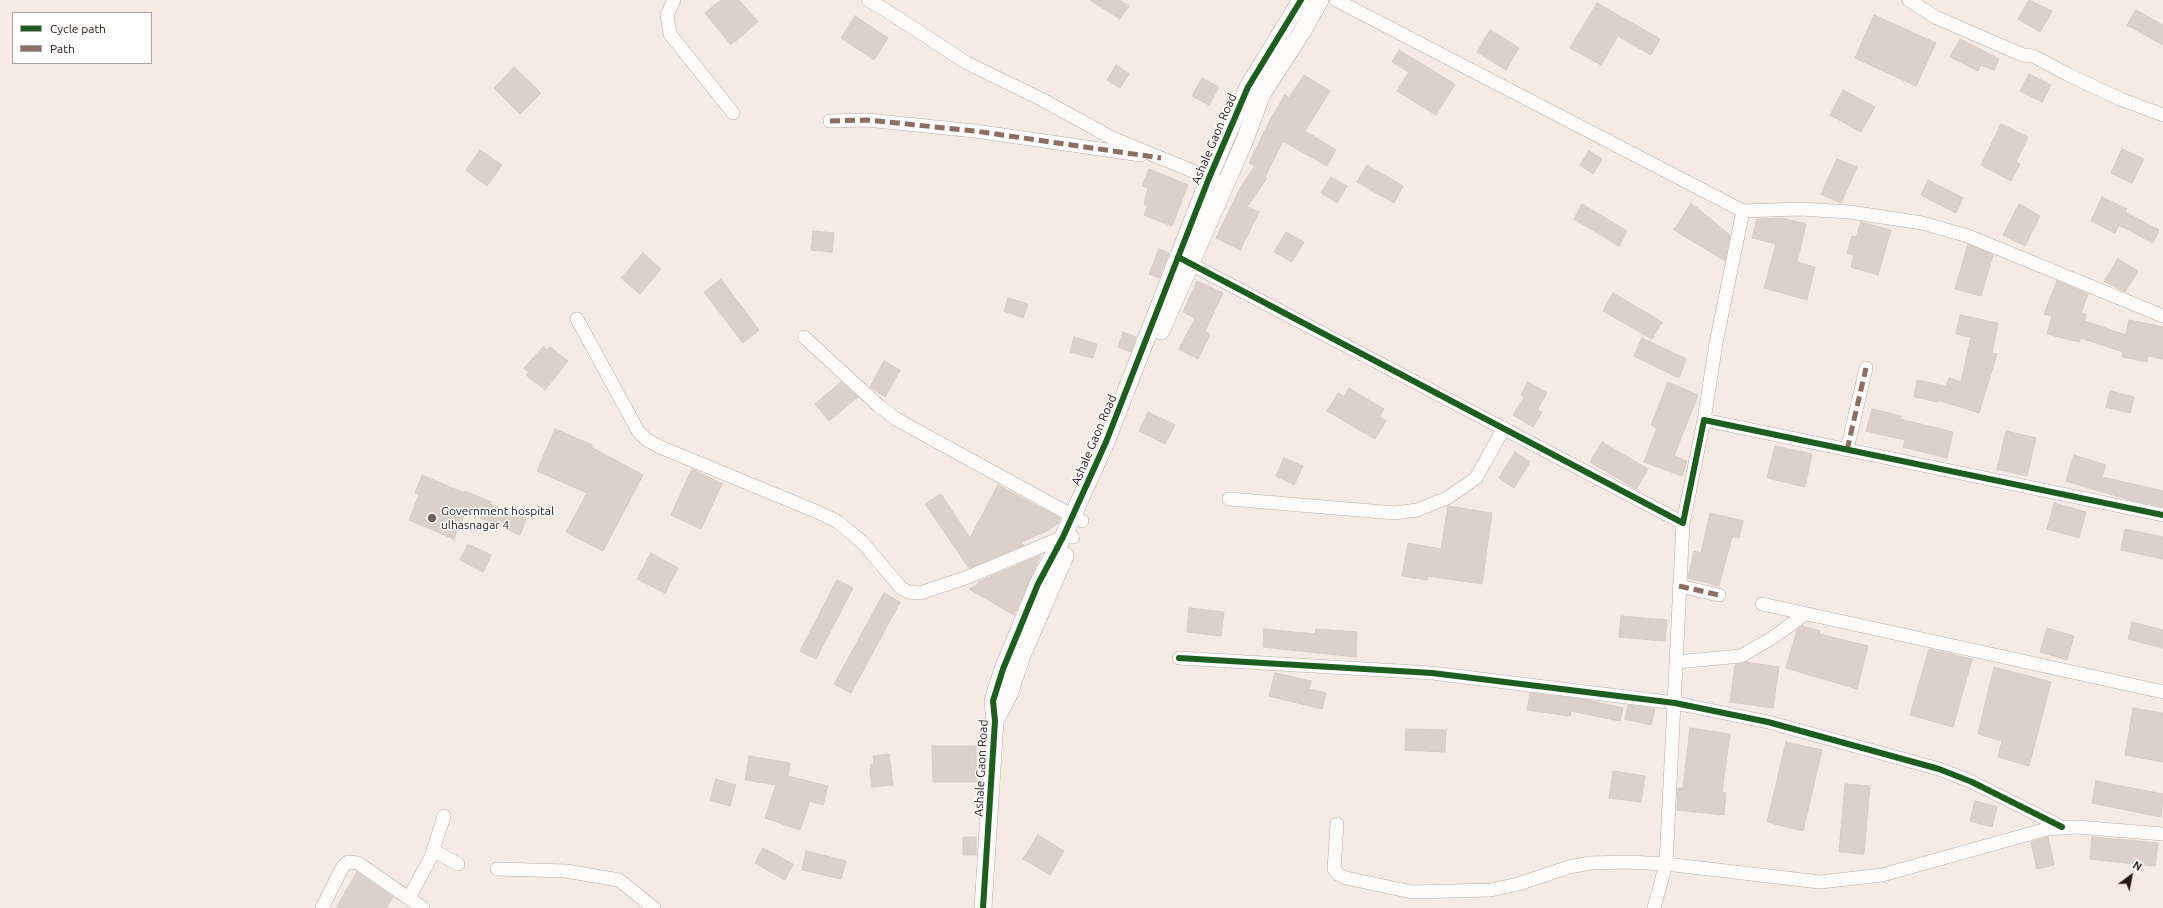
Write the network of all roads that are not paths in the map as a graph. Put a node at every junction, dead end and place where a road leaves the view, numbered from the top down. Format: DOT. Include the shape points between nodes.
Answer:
graph roads {
  1 [pos="674,0"];
  2 [pos="868,0"];
  3 [pos="1301,0"];
  4 [pos="1320,0"];
  5 [pos="1336,0"];
  6 [pos="1909,0"];
  7 [pos="1255,90"];
  8 [pos="733,113"];
  9 [pos="2163,115"];
  10 [pos="830,121"];
  11 [pos="1161,158"];
  12 [pos="1217,181"];
  13 [pos="1744,211"];
  14 [pos="1184,260"];
  15 [pos="2163,316"];
  16 [pos="577,319"];
  17 [pos="804,337"];
  18 [pos="1866,368"];
  19 [pos="1704,420"];
  20 [pos="1504,428"];
  21 [pos="1847,450"];
  22 [pos="1229,499"];
  23 [pos="2163,515"];
  24 [pos="1077,519"];
  25 [pos="1684,523"];
  26 [pos="1068,537"];
  27 [pos="1679,586"];
  28 [pos="1719,595"];
  29 [pos="1762,604"];
  30 [pos="1805,614"];
  31 [pos="1179,658"];
  32 [pos="1676,662"];
  33 [pos="2163,692"];
  34 [pos="1675,702"];
  35 [pos="444,816"];
  36 [pos="1337,824"];
  37 [pos="2062,827"];
  38 [pos="2163,834"];
  39 [pos="433,850"];
  40 [pos="458,864"];
  41 [pos="1666,864"];
  42 [pos="497,869"];
  43 [pos="409,898"];
  44 [pos="322,908"];
  45 [pos="423,908"];
  46 [pos="654,908"];
  47 [pos="984,908"];
  48 [pos="1654,908"];
  1 -- 8 [label="street" via="667,15 670,34"];
  2 -- 11 [label="street" via="967,62 1112,138"];
  3 -- 7 [label="street, Ashale Gaon Road"];
  4 -- 7 [label="street, Ashale Gaon Road" via="1302,32"];
  5 -- 13 [label="street"];
  6 -- 9 [label="street" via="1942,20 2023,55 2033,56 2120,99"];
  7 -- 12 [label="street, Ashale Gaon Road"];
  10 -- 11 [label="street" via="867,120 974,131"];
  11 -- 12 [label="street"];
  12 -- 14 [label="street, Ashale Gaon Road"];
  13 -- 15 [label="street" via="1800,209 1850,212 1922,223 1968,236"];
  13 -- 19 [label="street" via="1716,343"];
  14 -- 20 [label="street"];
  14 -- 24 [label="street, Ashale Gaon Road"];
  16 -- 26 [label="street" via="638,431 647,440 838,522 863,543 902,589 920,592 968,577"];
  17 -- 24 [label="street" via="896,419"];
  18 -- 21 [label="street"];
  19 -- 21 [label="street"];
  19 -- 25 [label="street"];
  20 -- 22 [label="street" via="1476,478 1447,498 1417,510 1395,513"];
  20 -- 25 [label="street"];
  21 -- 23 [label="street"];
  24 -- 26 [label="street, Ashale Gaon Road"];
  25 -- 27 [label="street"];
  26 -- 47 [label="street, Ashale Gaon Road" via="1038,584 1003,669 993,702 995,721"];
  27 -- 28 [label="street"];
  27 -- 32 [label="street"];
  29 -- 30 [label="street"];
  30 -- 32 [label="street" via="1741,656"];
  30 -- 33 [label="street"];
  31 -- 34 [label="street" via="1432,673"];
  32 -- 34 [label="street"];
  34 -- 37 [label="street" via="1768,722 1939,769 1978,784"];
  34 -- 41 [label="street"];
  35 -- 39 [label="street"];
  36 -- 41 [label="street" via="1334,868 1338,874 1412,892 1491,890 1590,862"];
  37 -- 38 [label="street"];
  37 -- 41 [label="street" via="2018,836 1882,875 1820,882"];
  39 -- 40 [label="street"];
  39 -- 43 [label="street"];
  41 -- 48 [label="street"];
  42 -- 46 [label="street" via="566,871 619,880"];
  43 -- 44 [label="street" via="358,863 348,862 342,868"];
  43 -- 45 [label="street"];
}
